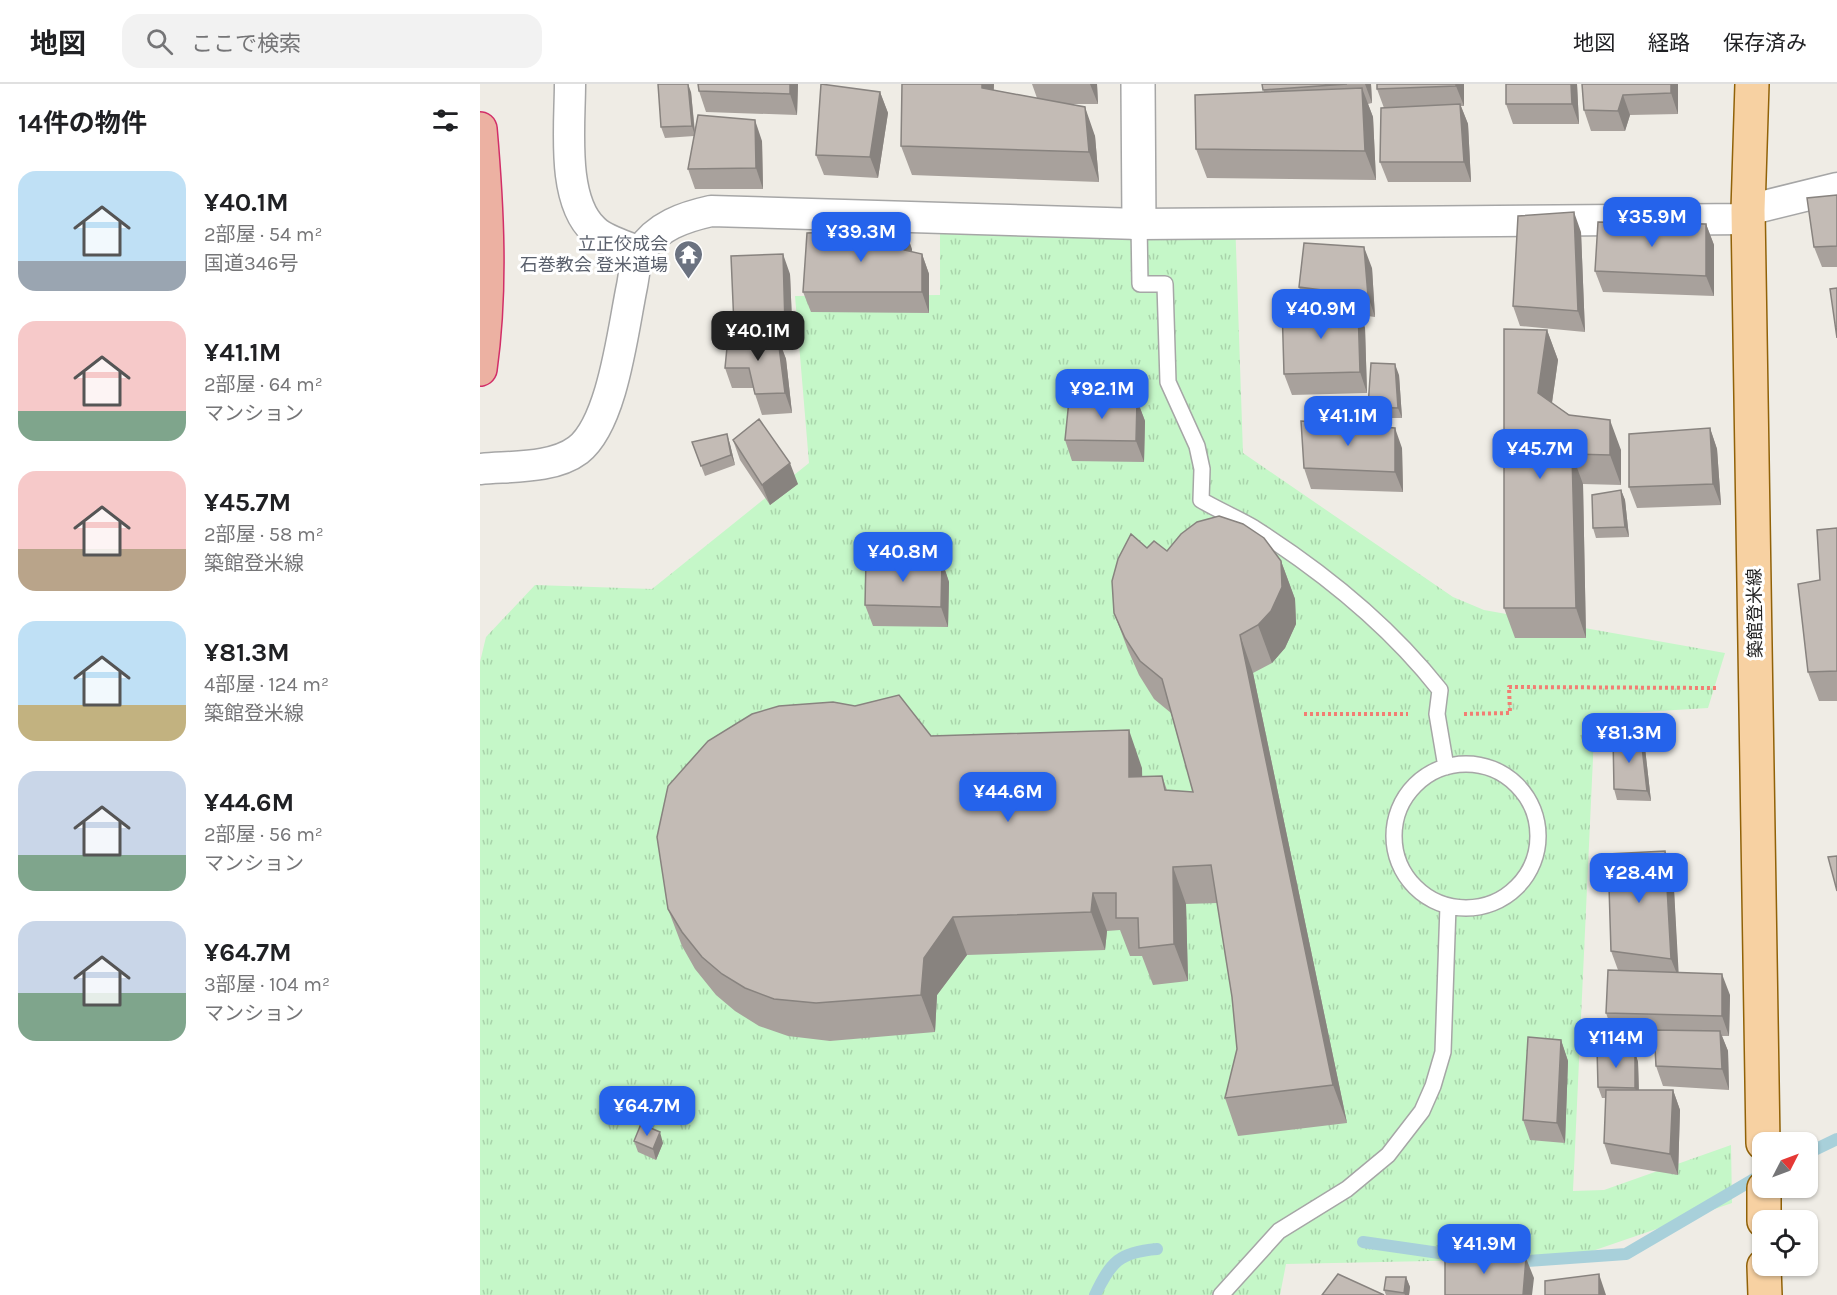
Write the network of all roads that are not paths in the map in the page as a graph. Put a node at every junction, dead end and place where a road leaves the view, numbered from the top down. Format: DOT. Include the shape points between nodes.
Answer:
graph roads {
  1 [pos="570,84"];
  2 [pos="1138,84"];
  3 [pos="1752,84"];
  4 [pos="480,129"];
  5 [pos="1837,188"];
  6 [pos="1748,214"];
  7 [pos="1139,224"];
  8 [pos="640,252"];
  9 [pos="480,369"];
  10 [pos="480,469"];
  11 [pos="1446,767"];
  12 [pos="1448,906"];
  13 [pos="1763,1132"];
  14 [pos="1764,1276"];
  15 [pos="1221,1295"];
  16 [pos="1765,1295"];
  1 -- 8 [label="street" via="571,181 578,207 594,230"];
  2 -- 7 [label="street"];
  3 -- 6 [label="main road, 築館登米線"];
  4 -- 9 [label="highway" via="487,238 485,333"];
  5 -- 6 [label="street"];
  6 -- 7 [label="street"];
  6 -- 13 [label="main road, 築館登米線"];
  7 -- 8 [label="street" via="711,211 662,229"];
  7 -- 11 [label="lane" via="1140,284 1165,285 1168,382 1197,447 1202,500 1252,527 1347,593 1423,668 1440,690 1437,714"];
  8 -- 10 [label="street" via="608,401 588,441 577,451 548,462"];
  11 -- 12 [label="lane" via="1430,773 1411,788 1398,809 1393,833 1397,858 1408,879 1426,896"];
  11 -- 12 [label="lane" via="1477,764 1501,772 1519,786 1532,805 1539,828 1538,851 1529,873 1514,891 1494,903 1471,909"];
  12 -- 15 [label="lane" via="1443,1052 1422,1111 1388,1155 1347,1189 1278,1231"];
  14 -- 16 [label="main road"];
}
